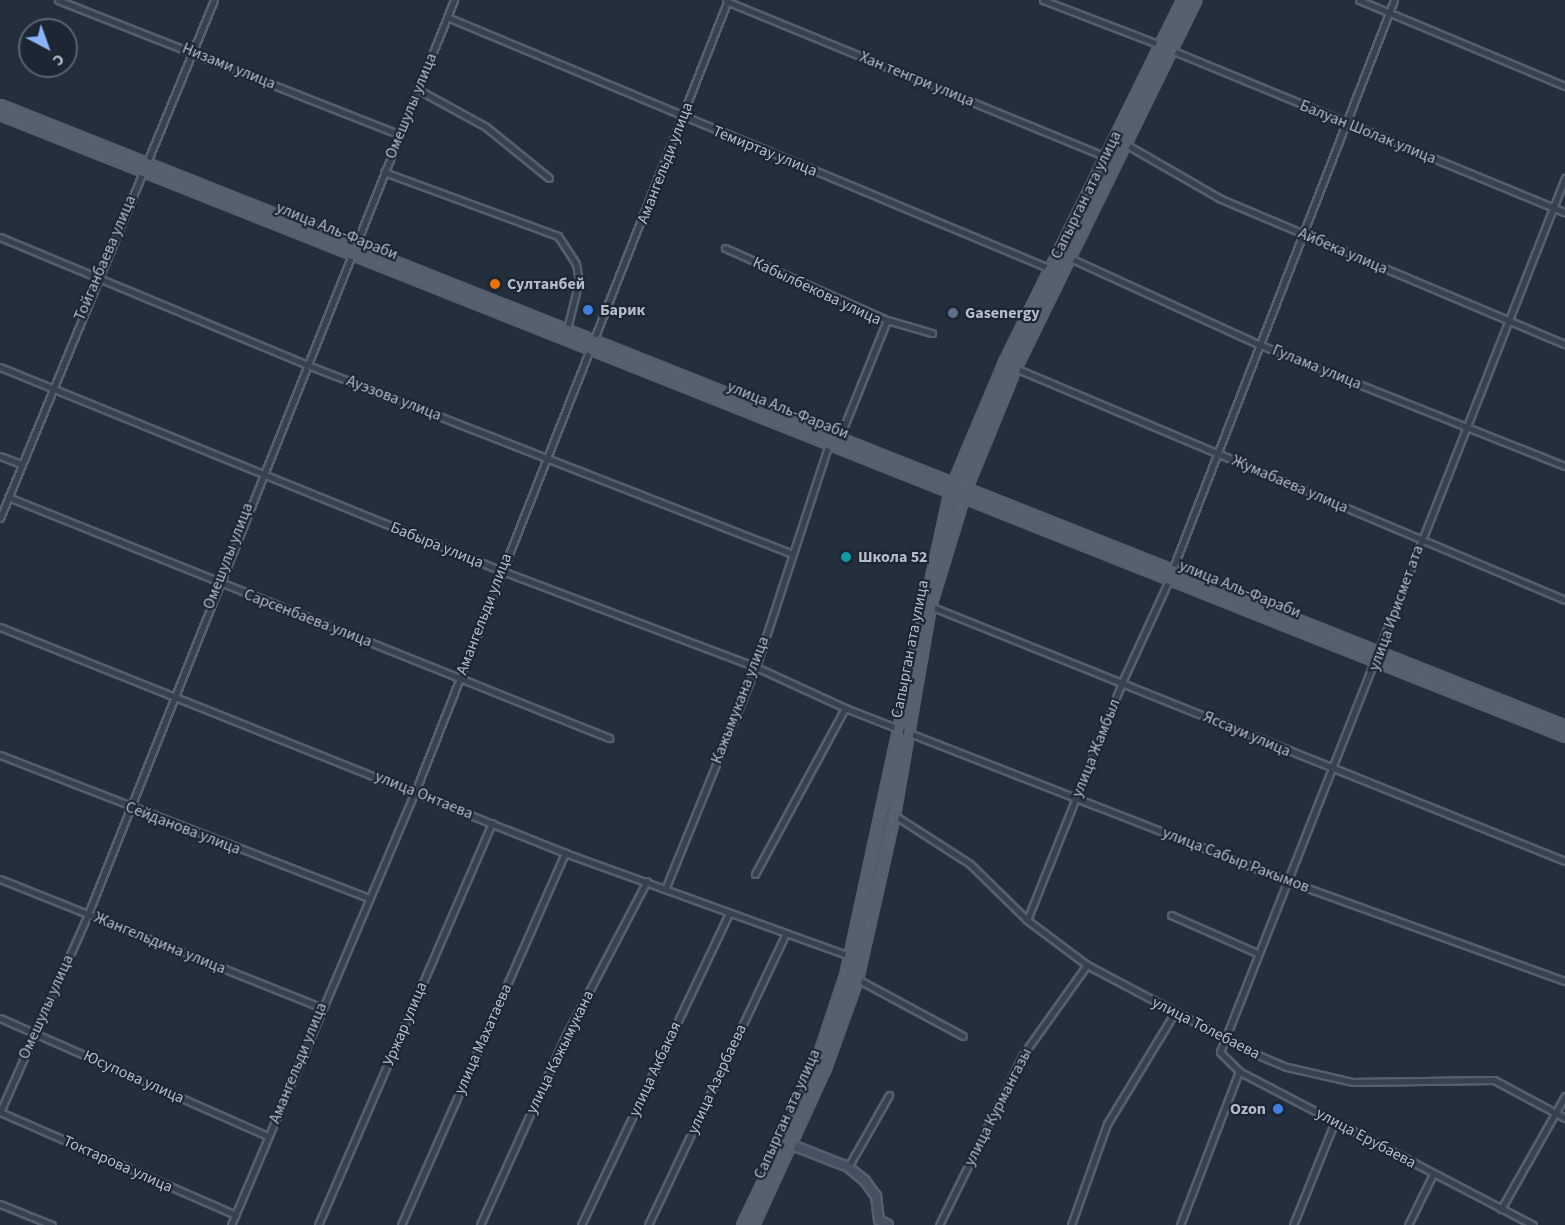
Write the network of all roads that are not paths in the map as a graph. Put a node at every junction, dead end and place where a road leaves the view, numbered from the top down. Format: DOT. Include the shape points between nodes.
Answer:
graph roads {
  1 [pos="58,0"];
  2 [pos="214,0"];
  3 [pos="452,0"];
  4 [pos="727,0"];
  5 [pos="1043,0"];
  6 [pos="1182,0"];
  7 [pos="1195,0"];
  8 [pos="1359,0"];
  9 [pos="1394,0"];
  10 [pos="1389,12"];
  11 [pos="447,17"];
  12 [pos="1160,45"];
  13 [pos="1171,50"];
  14 [pos="192,51"];
  15 [pos="1565,86"];
  16 [pos="417,89"];
  17 [pos="0,105"];
  18 [pos="0,114"];
  19 [pos="682,117"];
  20 [pos="1343,122"];
  21 [pos="399,134"];
  22 [pos="1127,145"];
  23 [pos="1109,158"];
  24 [pos="144,166"];
  25 [pos="384,172"];
  26 [pos="549,178"];
  27 [pos="1565,178"];
  28 [pos="1554,207"];
  29 [pos="1565,212"];
  30 [pos="1303,235"];
  31 [pos="0,237"];
  32 [pos="725,248"];
  33 [pos="356,249"];
  34 [pos="1072,259"];
  35 [pos="1051,269"];
  36 [pos="97,274"];
  37 [pos="887,320"];
  38 [pos="1509,321"];
  39 [pos="567,329"];
  40 [pos="932,333"];
  41 [pos="1258,344"];
  42 [pos="1565,344"];
  43 [pos="595,345"];
  44 [pos="305,364"];
  45 [pos="0,367"];
  46 [pos="1015,368"];
  47 [pos="51,387"];
  48 [pos="1467,427"];
  49 [pos="835,442"];
  50 [pos="1216,452"];
  51 [pos="0,456"];
  52 [pos="545,456"];
  53 [pos="21,464"];
  54 [pos="1565,466"];
  55 [pos="260,474"];
  56 [pos="952,487"];
  57 [pos="964,492"];
  58 [pos="8,497"];
  59 [pos="0,518"];
  60 [pos="1421,542"];
  61 [pos="790,553"];
  62 [pos="502,571"];
  63 [pos="1172,573"];
  64 [pos="218,582"];
  65 [pos="1565,600"];
  66 [pos="930,606"];
  67 [pos="0,627"];
  68 [pos="1380,656"];
  69 [pos="756,667"];
  70 [pos="460,677"];
  71 [pos="1123,680"];
  72 [pos="174,693"];
  73 [pos="845,708"];
  74 [pos="898,726"];
  75 [pos="1565,726"];
  76 [pos="909,730"];
  77 [pos="1565,735"];
  78 [pos="609,738"];
  79 [pos="0,755"];
  80 [pos="1331,770"];
  81 [pos="415,792"];
  82 [pos="1076,796"];
  83 [pos="129,808"];
  84 [pos="894,815"];
  85 [pos="492,823"];
  86 [pos="565,853"];
  87 [pos="1565,861"];
  88 [pos="755,874"];
  89 [pos="0,879"];
  90 [pos="647,881"];
  91 [pos="1288,881"];
  92 [pos="666,887"];
  93 [pos="368,898"];
  94 [pos="729,913"];
  95 [pos="88,914"];
  96 [pos="1171,915"];
  97 [pos="1028,920"];
  98 [pos="786,933"];
  99 [pos="1257,952"];
  100 [pos="850,956"];
  101 [pos="1087,965"];
  102 [pos="857,979"];
  103 [pos="1565,981"];
  104 [pos="320,1007"];
  105 [pos="1174,1014"];
  106 [pos="0,1018"];
  107 [pos="35,1034"];
  108 [pos="963,1036"];
  109 [pos="1222,1036"];
  110 [pos="1239,1071"];
  111 [pos="889,1095"];
  112 [pos="1565,1096"];
  113 [pos="0,1112"];
  114 [pos="1555,1112"];
  115 [pos="1565,1118"];
  116 [pos="1335,1121"];
  117 [pos="268,1136"];
  118 [pos="792,1145"];
  119 [pos="848,1167"];
  120 [pos="1433,1174"];
  121 [pos="0,1204"];
  122 [pos="1501,1209"];
  123 [pos="236,1215"];
  124 [pos="878,1223"];
  125 [pos="1528,1224"];
  126 [pos="52,1225"];
  127 [pos="231,1225"];
  128 [pos="318,1225"];
  129 [pos="401,1225"];
  130 [pos="480,1225"];
  131 [pos="581,1225"];
  132 [pos="648,1225"];
  133 [pos="741,1225"];
  134 [pos="753,1225"];
  135 [pos="888,1225"];
  136 [pos="939,1225"];
  137 [pos="1071,1225"];
  138 [pos="1180,1225"];
  139 [pos="1293,1225"];
  140 [pos="1408,1225"];
  1 -- 14 [label="street, Низами улица"];
  2 -- 14 [label="street, Тойганбаева улица"];
  3 -- 11 [label="street, Омешулы улица"];
  4 -- 19 [label="street, Амангельди улица"];
  4 -- 23 [label="street, Хан тенгри улица"];
  5 -- 12 [label="street"];
  6 -- 12 [label="main road, Сапырган ата улица"];
  7 -- 13 [label="main road, Сапырган ата улица"];
  8 -- 10 [label="street"];
  9 -- 10 [label="street, улица Жамбыл"];
  10 -- 15 [label="street"];
  10 -- 20 [label="street, улица Жамбыл"];
  11 -- 16 [label="street, Омешулы улица"];
  11 -- 19 [label="street, Темиртау улица"];
  12 -- 23 [label="main road, Сапырган ата улица"];
  13 -- 20 [label="street, Балуан Шолак улица"];
  13 -- 22 [label="main road, Сапырган ата улица"];
  14 -- 21 [label="street, Низами улица"];
  14 -- 24 [label="street, Тойганбаева улица"];
  16 -- 21 [label="street, Омешулы улица"];
  16 -- 26 [label="street" via="486,127"];
  17 -- 24 [label="main road, улица Аль-Фараби"];
  18 -- 24 [label="main road, улица Аль-Фараби"];
  19 -- 35 [label="street, Темиртау улица"];
  19 -- 43 [label="street, Амангельди улица"];
  20 -- 28 [label="street, Балуан Шолак улица"];
  20 -- 30 [label="street, улица Жамбыл"];
  21 -- 25 [label="street, Омешулы улица"];
  22 -- 30 [label="street, Айбека улица" via="1221,199"];
  22 -- 34 [label="main road, Сапырган ата улица"];
  23 -- 35 [label="main road, Сапырган ата улица"];
  24 -- 33 [label="main road, улица Аль-Фараби"];
  24 -- 36 [label="street, Тойганбаева улица"];
  25 -- 33 [label="street, Омешулы улица"];
  25 -- 39 [label="street" via="558,236 576,264 579,281"];
  27 -- 28 [label="street, улица Ирисмет ата"];
  28 -- 29 [label="street, Балуан Шолак улица"];
  28 -- 38 [label="street, улица Ирисмет ата"];
  30 -- 38 [label="street, Айбека улица"];
  30 -- 41 [label="street, улица Жамбыл"];
  31 -- 36 [label="street, Ауэзова улица"];
  32 -- 37 [label="street, Кабылбекова улица"];
  33 -- 39 [label="main road, улица Аль-Фараби"];
  33 -- 43 [label="main road, улица Аль-Фараби"];
  33 -- 44 [label="street, Омешулы улица"];
  34 -- 41 [label="street, Гулама улица"];
  34 -- 46 [label="main road, Сапырган ата улица"];
  35 -- 56 [label="main road, Сапырган ата улица"];
  36 -- 44 [label="street, Ауэзова улица"];
  36 -- 47 [label="street, Тойганбаева улица"];
  37 -- 40 [label="street"];
  37 -- 49 [label="street, Кабылбекова улица"];
  38 -- 42 [label="street, Айбека улица"];
  38 -- 48 [label="street, улица Ирисмет ата"];
  39 -- 43 [label="main road, улица Аль-Фараби"];
  41 -- 48 [label="street, Гулама улица"];
  41 -- 50 [label="street, улица Жамбыл"];
  43 -- 49 [label="main road, улица Аль-Фараби"];
  43 -- 52 [label="street, Амангельди улица"];
  44 -- 52 [label="street, Ауэзова улица"];
  44 -- 55 [label="street, Омешулы улица"];
  45 -- 47 [label="street, Бабыра улица"];
  46 -- 50 [label="street, Жумабаева улица"];
  46 -- 57 [label="main road, Сапырган ата улица"];
  47 -- 53 [label="street, Тойганбаева улица"];
  47 -- 55 [label="street, Бабыра улица"];
  48 -- 54 [label="street, Гулама улица"];
  48 -- 60 [label="street, улица Ирисмет ата"];
  49 -- 56 [label="main road, улица Аль-Фараби"];
  49 -- 61 [label="street, Кажымукана улица"];
  50 -- 60 [label="street, Жумабаева улица"];
  50 -- 63 [label="street, улица Жамбыл"];
  51 -- 53 [label="street"];
  52 -- 61 [label="street, Ауэзова улица"];
  52 -- 62 [label="street, Амангельди улица"];
  53 -- 58 [label="street, Тойганбаева улица"];
  55 -- 62 [label="street, Бабыра улица"];
  55 -- 64 [label="street, Омешулы улица"];
  56 -- 57 [label="main road, улица Аль-Фараби"];
  56 -- 74 [label="main road, Сапырган ата улица"];
  57 -- 63 [label="main road, улица Аль-Фараби"];
  57 -- 66 [label="main road, Сапырган ата улица"];
  58 -- 59 [label="street, Тойганбаева улица"];
  58 -- 64 [label="street, Сарсенбаева улица"];
  60 -- 65 [label="street, Жумабаева улица"];
  60 -- 68 [label="street, улица Ирисмет ата"];
  61 -- 69 [label="street, Кажымукана улица"];
  62 -- 69 [label="street, Бабыра улица"];
  62 -- 70 [label="street, Амангельди улица"];
  63 -- 68 [label="main road, улица Аль-Фараби"];
  63 -- 71 [label="street, улица Жамбыл"];
  64 -- 70 [label="street, Сарсенбаева улица"];
  64 -- 72 [label="street, Омешулы улица"];
  66 -- 71 [label="street, Яссауи улица"];
  66 -- 76 [label="main road, Сапырган ата улица"];
  67 -- 72 [label="street, улица Онтаева"];
  68 -- 75 [label="main road, улица Аль-Фараби"];
  68 -- 77 [label="main road, улица Аль-Фараби"];
  68 -- 80 [label="street, улица Ирисмет ата"];
  69 -- 73 [label="street, Бабыра улица"];
  69 -- 92 [label="street, Кажымукана улица"];
  70 -- 78 [label="street, Сарсенбаева улица"];
  70 -- 81 [label="street, Амангельди улица"];
  71 -- 80 [label="street, Яссауи улица"];
  71 -- 82 [label="street, улица Жамбыл"];
  72 -- 81 [label="street, улица Онтаева"];
  72 -- 83 [label="street, Омешулы улица"];
  73 -- 74 [label="street, Бабыра улица"];
  73 -- 88 [label="street"];
  74 -- 76 [label="street, Бабыра улица"];
  74 -- 100 [label="main road, Сапырган ата улица"];
  76 -- 82 [label="street, улица Сабыр Ракымов"];
  76 -- 84 [label="main road, Сапырган ата улица"];
  79 -- 83 [label="street, Сейданова улица"];
  80 -- 87 [label="street, Яссауи улица"];
  80 -- 91 [label="street, улица Ирисмет ата"];
  81 -- 85 [label="street, улица Онтаева"];
  81 -- 93 [label="street, Амангельди улица"];
  82 -- 91 [label="street, улица Сабыр Ракымов"];
  82 -- 97 [label="street, улица Жамбыл"];
  83 -- 93 [label="street, Сейданова улица"];
  83 -- 95 [label="street, Омешулы улица"];
  84 -- 97 [label="street, улица Толебаева" via="969,864"];
  84 -- 102 [label="main road, Сапырган ата улица"];
  85 -- 86 [label="street, улица Онтаева"];
  85 -- 128 [label="street, Уржар улица"];
  86 -- 90 [label="street, улица Онтаева"];
  86 -- 129 [label="street, улица Махатаева"];
  89 -- 95 [label="street, Жангельдина улица"];
  90 -- 92 [label="street, улица Онтаева"];
  90 -- 130 [label="street, улица Кажымукана" via="565,1037"];
  91 -- 99 [label="street, улица Ирисмет ата"];
  91 -- 103 [label="street, улица Сабыр Ракымов"];
  92 -- 94 [label="street, улица Онтаева"];
  93 -- 104 [label="street, Амангельди улица"];
  94 -- 98 [label="street, улица Онтаева"];
  94 -- 131 [label="street, улица Акбакая"];
  95 -- 104 [label="street, Жангельдина улица"];
  95 -- 107 [label="street, Омешулы улица"];
  96 -- 99 [label="street"];
  97 -- 101 [label="street, улица Толебаева"];
  98 -- 100 [label="street, улица Онтаева"];
  98 -- 132 [label="street, улица Азербаева"];
  99 -- 109 [label="street, улица Ирисмет ата"];
  100 -- 133 [label="main road, Сапырган ата улица" via="808,1088"];
  101 -- 105 [label="street, улица Толебаева"];
  101 -- 136 [label="street, улица Курмангазы" via="1022,1056"];
  102 -- 108 [label="street"];
  102 -- 118 [label="main road, Сапырган ата улица"];
  104 -- 117 [label="street, Амангельди улица"];
  105 -- 109 [label="street, улица Толебаева"];
  105 -- 137 [label="street" via="1107,1124"];
  106 -- 107 [label="street, Юсупова улица"];
  107 -- 113 [label="street, Омешулы улица"];
  107 -- 117 [label="street, Юсупова улица"];
  109 -- 110 [label="street, улица Ерубаева" via="1224,1061"];
  109 -- 114 [label="street, улица Толебаева" via="1287,1067 1327,1079 1381,1084 1494,1080"];
  110 -- 116 [label="street, улица Ерубаева"];
  110 -- 138 [label="street"];
  111 -- 119 [label="street"];
  112 -- 114 [label="street"];
  113 -- 123 [label="street, Токтарова улица"];
  114 -- 115 [label="street, улица Толебаева"];
  114 -- 122 [label="street"];
  116 -- 120 [label="street, улица Ерубаева"];
  116 -- 139 [label="street"];
  117 -- 123 [label="street, Амангельди улица"];
  118 -- 119 [label="street"];
  118 -- 134 [label="main road, Сапырган ата улица"];
  119 -- 124 [label="street" via="876,1196"];
  120 -- 122 [label="street, улица Ерубаева"];
  120 -- 140 [label="street"];
  121 -- 126 [label="street"];
  122 -- 125 [label="street, улица Ерубаева"];
  123 -- 127 [label="street, Амангельди улица"];
  124 -- 135 [label="street"];
}
